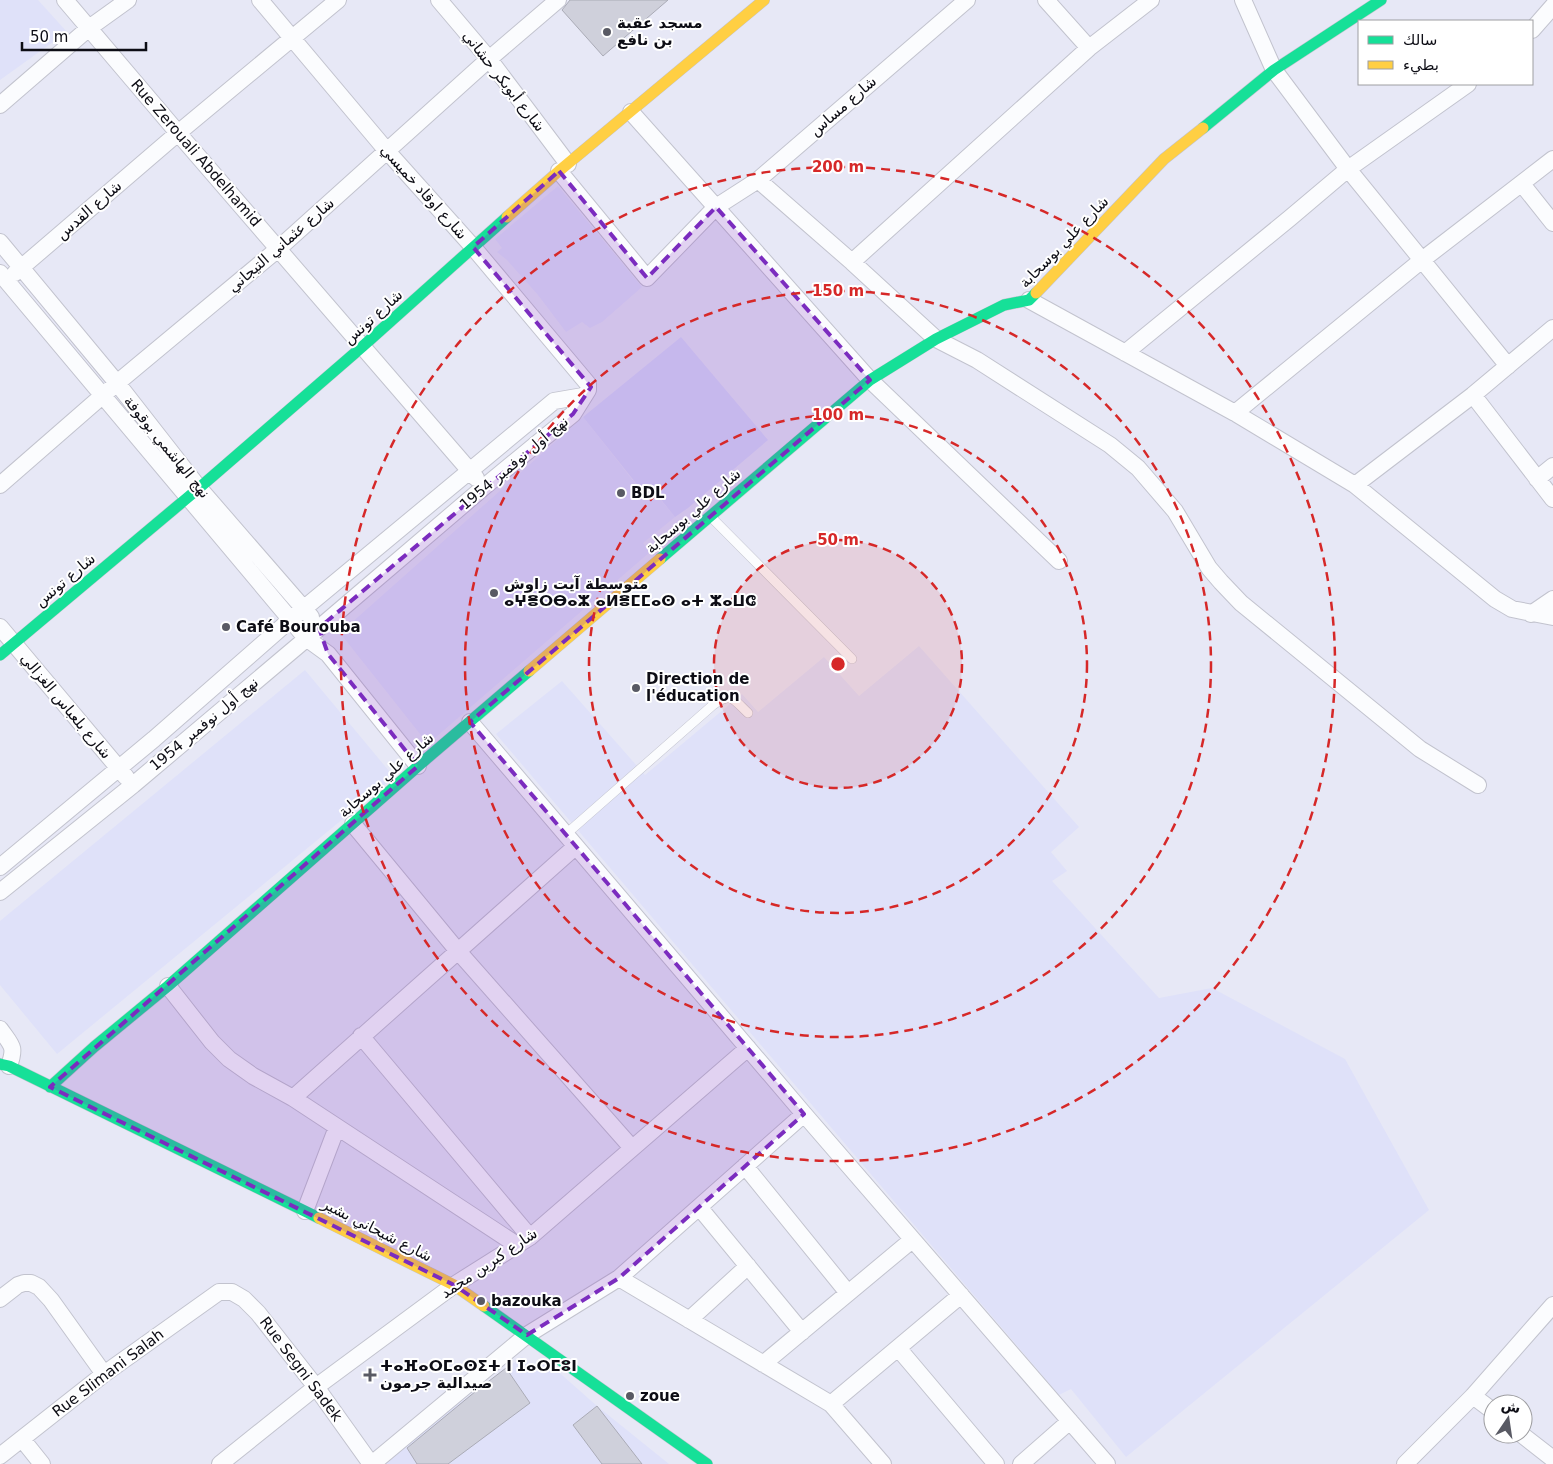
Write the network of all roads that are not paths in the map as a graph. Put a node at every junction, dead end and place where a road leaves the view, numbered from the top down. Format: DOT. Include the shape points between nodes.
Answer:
graph roads {
  1 [pos="65,0"];
  2 [pos="128,0"];
  3 [pos="260,0"];
  4 [pos="338,0"];
  5 [pos="439,0"];
  6 [pos="558,0"];
  7 [pos="764,0"];
  8 [pos="967,0"];
  9 [pos="1046,0"];
  10 [pos="1151,0"];
  11 [pos="1243,0"];
  12 [pos="1381,0"];
  13 [pos="1553,6"];
  14 [pos="89,28"];
  15 [pos="1533,29"];
  16 [pos="292,38"];
  17 [pos="1089,48"];
  18 [pos="489,59"];
  19 [pos="1274,70"];
  20 [pos="1467,85"];
  21 [pos="0,105"];
  22 [pos="631,112"];
  23 [pos="178,133"];
  24 [pos="387,151"];
  25 [pos="1553,160"];
  26 [pos="564,167"];
  27 [pos="1348,168"];
  28 [pos="758,180"];
  29 [pos="1522,184"];
  30 [pos="716,207"];
  31 [pos="1553,223"];
  32 [pos="0,242"];
  33 [pos="473,247"];
  34 [pos="278,249"];
  35 [pos="1422,260"];
  36 [pos="852,262"];
  37 [pos="22,267"];
  38 [pos="2,280"];
  39 [pos="1029,300"];
  40 [pos="1553,328"];
  41 [pos="936,339"];
  42 [pos="363,346"];
  43 [pos="1125,353"];
  44 [pos="1508,366"];
  45 [pos="870,380"];
  46 [pos="116,384"];
  47 [pos="585,390"];
  48 [pos="1473,395"];
  49 [pos="102,396"];
  50 [pos="1235,414"];
  51 [pos="1553,466"];
  52 [pos="470,471"];
  53 [pos="1537,479"];
  54 [pos="0,485"];
  55 [pos="1355,485"];
  56 [pos="484,487"];
  57 [pos="193,492"];
  58 [pos="1553,499"];
  59 [pos="710,516"];
  60 [pos="1059,561"];
  61 [pos="1553,599"];
  62 [pos="304,609"];
  63 [pos="1530,614"];
  64 [pos="1553,618"];
  65 [pos="290,620"];
  66 [pos="0,627"];
  67 [pos="320,628"];
  68 [pos="306,638"];
  69 [pos="13,643"];
  70 [pos="328,654"];
  71 [pos="0,655"];
  72 [pos="852,659"];
  73 [pos="748,713"];
  74 [pos="470,722"];
  75 [pos="154,739"];
  76 [pos="167,755"];
  77 [pos="418,766"];
  78 [pos="119,768"];
  79 [pos="133,785"];
  80 [pos="1478,785"];
  81 [pos="353,824"];
  82 [pos="570,841"];
  83 [pos="0,867"];
  84 [pos="0,892"];
  85 [pos="457,950"];
  86 [pos="168,986"];
  87 [pos="0,1029"];
  88 [pos="361,1036"];
  89 [pos="748,1048"];
  90 [pos="3,1068"];
  91 [pos="50,1087"];
  92 [pos="292,1098"];
  93 [pos="804,1114"];
  94 [pos="337,1127"];
  95 [pos="632,1148"];
  96 [pos="745,1166"];
  97 [pos="700,1207"];
  98 [pos="305,1211"];
  99 [pos="912,1240"];
  100 [pos="523,1241"];
  101 [pos="748,1266"];
  102 [pos="618,1278"];
  103 [pos="454,1285"];
  104 [pos="219,1292"];
  105 [pos="848,1293"];
  106 [pos="961,1295"];
  107 [pos="0,1299"];
  108 [pos="1553,1305"];
  109 [pos="689,1320"];
  110 [pos="802,1332"];
  111 [pos="527,1335"];
  112 [pos="898,1348"];
  113 [pos="763,1364"];
  114 [pos="104,1374"];
  115 [pos="316,1387"];
  116 [pos="1473,1396"];
  117 [pos="831,1404"];
  118 [pos="1483,1404"];
  119 [pos="1070,1421"];
  120 [pos="22,1439"];
  121 [pos="1533,1443"];
  122 [pos="0,1456"];
  123 [pos="1553,1459"];
  124 [pos="42,1464"];
  125 [pos="220,1464"];
  126 [pos="372,1464"];
  127 [pos="707,1464"];
  128 [pos="884,1464"];
  129 [pos="996,1464"];
  130 [pos="1021,1464"];
  131 [pos="1107,1464"];
  132 [pos="1405,1464"];
  1 -- 14 [label="street, Rue Zerouali Abdelhamid"];
  2 -- 14 [label="street"];
  3 -- 16 [label="street, شارع اوقاد خميسي"];
  4 -- 16 [label="street"];
  5 -- 18 [label="street, شارع أبوبكر حشاني"];
  6 -- 18 [label="street, شارع عثماني التيجاني"];
  7 -- 22 [label="street, شارع تونس"];
  8 -- 28 [label="street, شارع مساس"];
  9 -- 17 [label="street"];
  10 -- 17 [label="street"];
  11 -- 19 [label="street"];
  12 -- 19 [label="street, شارع علي بوسحابة"];
  13 -- 15 [label="street"];
  14 -- 21 [label="street"];
  14 -- 23 [label="street, Rue Zerouali Abdelhamid"];
  16 -- 23 [label="street, شارع القدس"];
  16 -- 24 [label="street, شارع اوقاد خميسي"];
  17 -- 36 [label="street"];
  18 -- 24 [label="street, شارع عثماني التيجاني"];
  18 -- 26 [label="street, شارع أبوبكر حشاني"];
  19 -- 27 [label="street"];
  19 -- 39 [label="street, شارع علي بوسحابة" via="1164,159"];
  20 -- 27 [label="street"];
  22 -- 26 [label="street, شارع تونس"];
  22 -- 30 [label="street"];
  23 -- 34 [label="street, Rue Zerouali Abdelhamid"];
  23 -- 37 [label="street, شارع القدس"];
  24 -- 33 [label="street, شارع اوقاد خميسي"];
  24 -- 34 [label="street, شارع عثماني التيجاني"];
  25 -- 29 [label="street"];
  26 -- 30 [label="street, شارع أبوبكر حشاني" via="647,278"];
  26 -- 33 [label="street, شارع تونس"];
  27 -- 35 [label="street"];
  27 -- 43 [label="street"];
  28 -- 30 [label="street, شارع مساس"];
  28 -- 36 [label="street"];
  29 -- 31 [label="street"];
  29 -- 35 [label="street"];
  30 -- 45 [label="street"];
  32 -- 37 [label="street, نهج الهاشمي بوقوفة"];
  33 -- 42 [label="street, شارع تونس"];
  33 -- 47 [label="street, شارع اوقاد خميسي"];
  34 -- 42 [label="street, Rue Zerouali Abdelhamid"];
  34 -- 46 [label="street, شارع عثماني التيجاني"];
  35 -- 44 [label="street"];
  35 -- 50 [label="street"];
  36 -- 41 [label="street"];
  37 -- 38 [label="street, شارع القدس"];
  37 -- 46 [label="street, نهج الهاشمي بوقوفة"];
  38 -- 49 [label="street, نهج الهاشمي بوقوفة"];
  39 -- 41 [label="street, شارع علي بوسحابة" via="1004,305"];
  39 -- 43 [label="street"];
  40 -- 44 [label="street"];
  41 -- 45 [label="street, شارع علي بوسحابة"];
  41 -- 80 [label="street" via="977,360 1110,445 1138,468 1175,511 1209,568 1241,603 1420,749"];
  42 -- 52 [label="street, Rue Zerouali Abdelhamid"];
  42 -- 57 [label="street, شارع تونس"];
  43 -- 50 [label="street"];
  44 -- 48 [label="street"];
  45 -- 59 [label="street, شارع علي بوسحابة"];
  45 -- 60 [label="street"];
  46 -- 49 [label="street, شارع عثماني التيجاني"];
  46 -- 57 [label="street, نهج الهاشمي بوقوفة"];
  47 -- 52 [label="street, نهج أول نوفمبر 1954" via="554,401"];
  47 -- 56 [label="street, نهج أول نوفمبر 1954" via="573,414"];
  48 -- 53 [label="street"];
  48 -- 55 [label="street"];
  49 -- 54 [label="street, شارع عثماني التيجاني"];
  49 -- 57 [label="street, نهج الهاشمي بوقوفة"];
  50 -- 55 [label="street"];
  51 -- 53 [label="street"];
  52 -- 56 [label="street, Rue Zerouali Abdelhamid"];
  52 -- 62 [label="street, نهج أول نوفمبر 1954"];
  53 -- 58 [label="street"];
  55 -- 63 [label="street" via="1495,599"];
  56 -- 67 [label="street, نهج أول نوفمبر 1954"];
  57 -- 62 [label="street, نهج الهاشمي بوقوفة"];
  57 -- 65 [label="street, نهج الهاشمي بوقوفة"];
  57 -- 69 [label="street, شارع تونس"];
  59 -- 72 [label="lane"];
  59 -- 74 [label="street, شارع علي بوسحابة"];
  61 -- 63 [label="street"];
  62 -- 65 [label="street, نهج أول نوفمبر 1954"];
  62 -- 67 [label="street, نهج الهاشمي بوقوفة"];
  63 -- 64 [label="street"];
  65 -- 68 [label="street, نهج الهاشمي بوقوفة"];
  65 -- 75 [label="street, نهج أول نوفمبر 1954"];
  66 -- 69 [label="street, شارع بلعباس الغزالي"];
  67 -- 68 [label="street, نهج أول نوفمبر 1954"];
  67 -- 70 [label="street, نهج الهاشمي بوقوفة"];
  68 -- 70 [label="street, نهج الهاشمي بوقوفة"];
  68 -- 76 [label="street, نهج أول نوفمبر 1954"];
  69 -- 71 [label="street, شارع تونس"];
  69 -- 78 [label="street, شارع بلعباس الغزالي"];
  70 -- 77 [label="street, نهج الهاشمي بوقوفة"];
  73 -- 82 [label="lane" via="733,698 718,702"];
  74 -- 77 [label="street, شارع علي بوسحابة"];
  74 -- 82 [label="street"];
  75 -- 76 [label="street"];
  75 -- 78 [label="street, نهج أول نوفمبر 1954"];
  76 -- 79 [label="street, نهج أول نوفمبر 1954"];
  77 -- 81 [label="street, شارع علي بوسحابة"];
  78 -- 79 [label="street, شارع بلعباس الغزالي"];
  78 -- 83 [label="street, نهج أول نوفمبر 1954"];
  79 -- 84 [label="street, نهج أول نوفمبر 1954"];
  81 -- 85 [label="street"];
  81 -- 86 [label="street, شارع علي بوسحابة"];
  82 -- 85 [label="street"];
  82 -- 89 [label="street"];
  85 -- 88 [label="street"];
  85 -- 95 [label="street"];
  86 -- 91 [label="street, شارع علي بوسحابة"];
  86 -- 92 [label="street" via="229,1059"];
  87 -- 90 [label="street" via="13,1052"];
  88 -- 92 [label="street"];
  88 -- 100 [label="street"];
  89 -- 93 [label="street"];
  89 -- 95 [label="street, شارع كبرين محمد"];
  90 -- 91 [label="street, شارع شيحاني بشير"];
  91 -- 98 [label="street, شارع شيحاني بشير"];
  92 -- 94 [label="street"];
  93 -- 96 [label="street"];
  93 -- 99 [label="street"];
  94 -- 98 [label="street"];
  94 -- 100 [label="street"];
  95 -- 100 [label="street, شارع كبرين محمد"];
  96 -- 97 [label="street"];
  96 -- 105 [label="street"];
  97 -- 101 [label="street"];
  97 -- 102 [label="street"];
  98 -- 103 [label="street, شارع شيحاني بشير"];
  99 -- 105 [label="street"];
  99 -- 106 [label="street"];
  100 -- 103 [label="street, شارع كبرين محمد"];
  101 -- 109 [label="street"];
  101 -- 110 [label="street"];
  102 -- 109 [label="street"];
  102 -- 111 [label="street"];
  103 -- 111 [label="street, شارع شيحاني بشير"];
  103 -- 115 [label="street, شارع كبرين محمد"];
  104 -- 114 [label="street, Rue Slimani Salah"];
  104 -- 115 [label="street, Rue Segni Sadek" via="232,1292 258,1312"];
  105 -- 110 [label="street"];
  106 -- 112 [label="street"];
  106 -- 119 [label="street"];
  107 -- 114 [label="street" via="18,1285 31,1283 39,1286"];
  108 -- 116 [label="street"];
  109 -- 113 [label="street"];
  110 -- 113 [label="street"];
  111 -- 126 [label="street"];
  111 -- 127 [label="street, شارع شيحاني بشير"];
  112 -- 117 [label="street"];
  112 -- 129 [label="street"];
  113 -- 117 [label="street"];
  114 -- 120 [label="street, Rue Slimani Salah"];
  115 -- 125 [label="street, شارع كبرين محمد"];
  115 -- 126 [label="street, Rue Segni Sadek"];
  116 -- 118 [label="street"];
  116 -- 132 [label="street"];
  117 -- 128 [label="street"];
  119 -- 130 [label="street"];
  119 -- 131 [label="street"];
  120 -- 122 [label="street, Rue Slimani Salah"];
  120 -- 124 [label="street"];
  121 -- 123 [label="street"];
}
